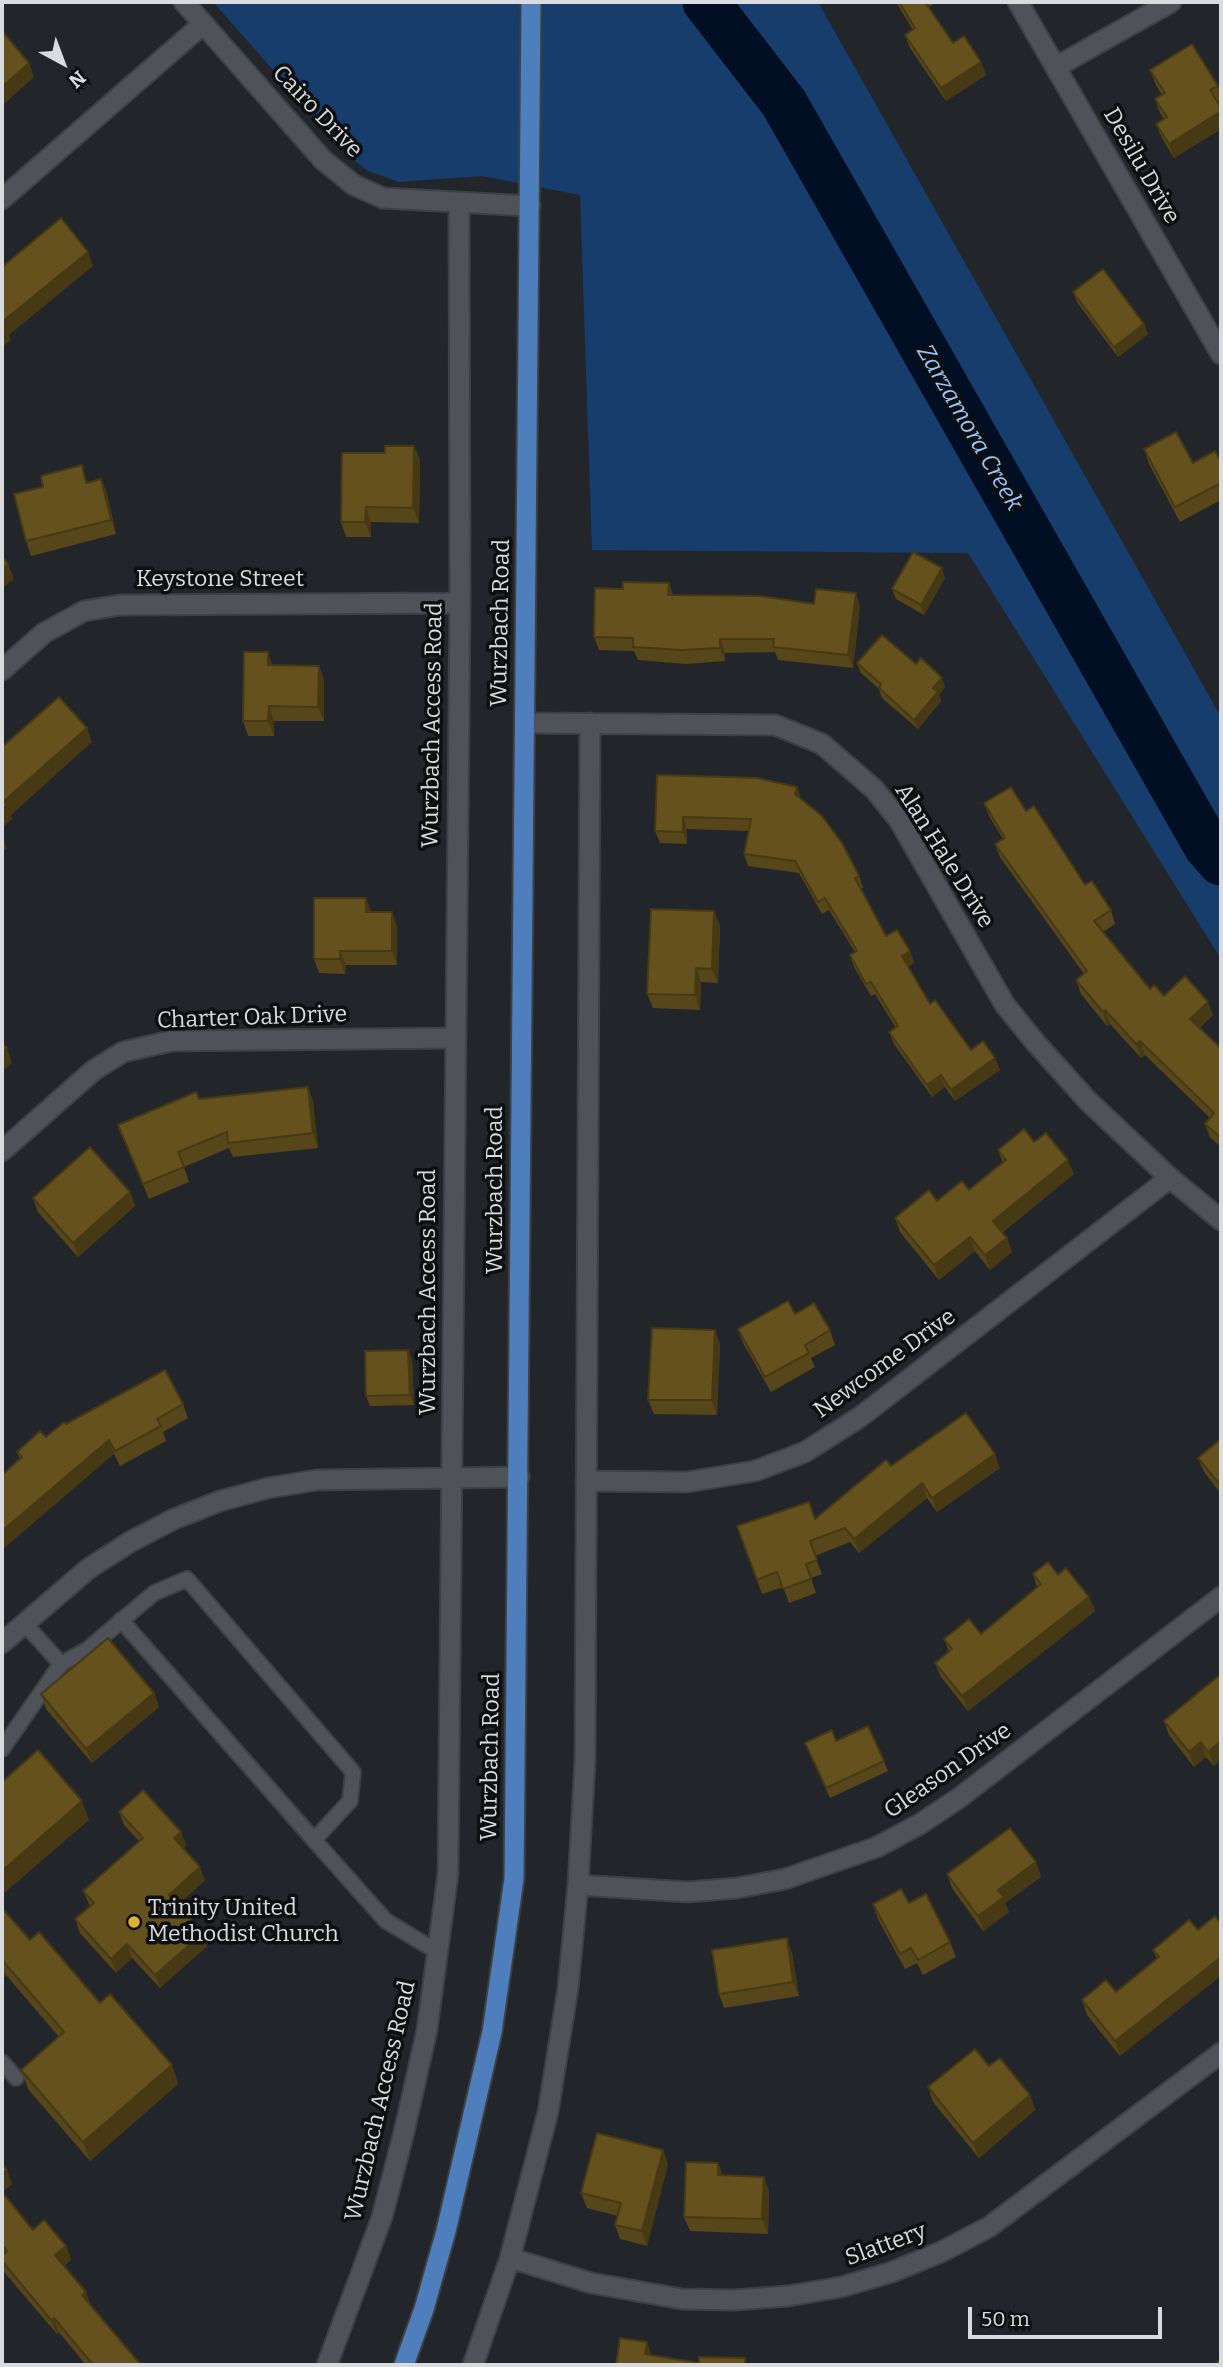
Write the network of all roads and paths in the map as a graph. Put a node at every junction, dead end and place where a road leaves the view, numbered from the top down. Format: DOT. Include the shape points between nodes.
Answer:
graph roads {
  1 [pos="184,2"];
  2 [pos="1018,2"];
  3 [pos="1171,2"];
  4 [pos="531,3"];
  5 [pos="203,24"];
  6 [pos="1056,67"];
  7 [pos="2,199"];
  8 [pos="459,202"];
  9 [pos="530,206"];
  10 [pos="1221,354"];
  11 [pos="460,604"];
  12 [pos="2,670"];
  13 [pos="525,723"];
  14 [pos="590,723"];
  15 [pos="456,1038"];
  16 [pos="2,1151"];
  17 [pos="1170,1178"];
  18 [pos="1221,1220"];
  19 [pos="452,1476"];
  20 [pos="519,1477"];
  21 [pos="586,1480"];
  22 [pos="1221,1598"];
  23 [pos="121,1620"];
  24 [pos="24,1623"];
  25 [pos="2,1643"];
  26 [pos="61,1664"];
  27 [pos="2,1749"];
  28 [pos="314,1839"];
  29 [pos="578,1885"];
  30 [pos="438,1952"];
  31 [pos="1221,2053"];
  32 [pos="2,2062"];
  33 [pos="16,2078"];
  34 [pos="510,2258"];
  35 [pos="327,2365"];
  36 [pos="404,2365"];
  37 [pos="473,2365"];
  1 -- 5 [label="street, Cairo Drive"];
  2 -- 6 [label="street, Desilu Drive"];
  3 -- 6 [label="street"];
  4 -- 9 [label="main road, Wurzbach Road"];
  5 -- 7 [label="street"];
  5 -- 8 [label="street, Cairo Drive" via="323,160 354,185 383,198"];
  6 -- 10 [label="street, Desilu Drive"];
  8 -- 9 [label="street, Cairo Drive"];
  8 -- 11 [label="street, Wurzbach Access Road"];
  9 -- 13 [label="main road, Wurzbach Road"];
  11 -- 12 [label="street, Keystone Street" via="120,605 83,611 44,633"];
  11 -- 15 [label="street, Wurzbach Access Road"];
  13 -- 14 [label="street, Alan Hale Drive"];
  13 -- 20 [label="main road, Wurzbach Road"];
  14 -- 17 [label="street, Alan Hale Drive" via="775,725 822,744 849,764 899,820 1005,1005 1088,1101"];
  14 -- 21 [label="street"];
  15 -- 16 [label="street, Charter Oak Drive" via="171,1041 123,1052 94,1070"];
  15 -- 19 [label="street, Wurzbach Access Road"];
  17 -- 18 [label="street, Alan Hale Drive"];
  17 -- 21 [label="street, Newcome Drive" via="860,1417 805,1452 755,1471 687,1482"];
  19 -- 20 [label="street"];
  19 -- 24 [label="street" via="317,1480 220,1501 130,1542 88,1569"];
  19 -- 30 [label="street, Wurzbach Access Road" via="448,1874"];
  20 -- 36 [label="main road, Wurzbach Road" via="514,1879 492,2032 446,2231"];
  21 -- 29 [label="street" via="584,1761"];
  22 -- 29 [label="street, Gleason Drive" via="959,1798 877,1847 797,1876 737,1888 688,1892"];
  23 -- 26 [label="lane"];
  23 -- 28 [label="lane"];
  23 -- 28 [label="lane" via="154,1593 187,1579 353,1772 350,1801"];
  24 -- 25 [label="street"];
  24 -- 26 [label="lane"];
  26 -- 27 [label="lane"];
  28 -- 30 [label="lane" via="386,1921"];
  29 -- 34 [label="street" via="568,1988 548,2112"];
  30 -- 35 [label="street, Wurzbach Access Road" via="427,2030 382,2217"];
  31 -- 34 [label="street, Slattery" via="989,2227 929,2257 841,2287 735,2300 682,2299 591,2283"];
  32 -- 33 [label="lane"];
  34 -- 37 [label="street"];
}
